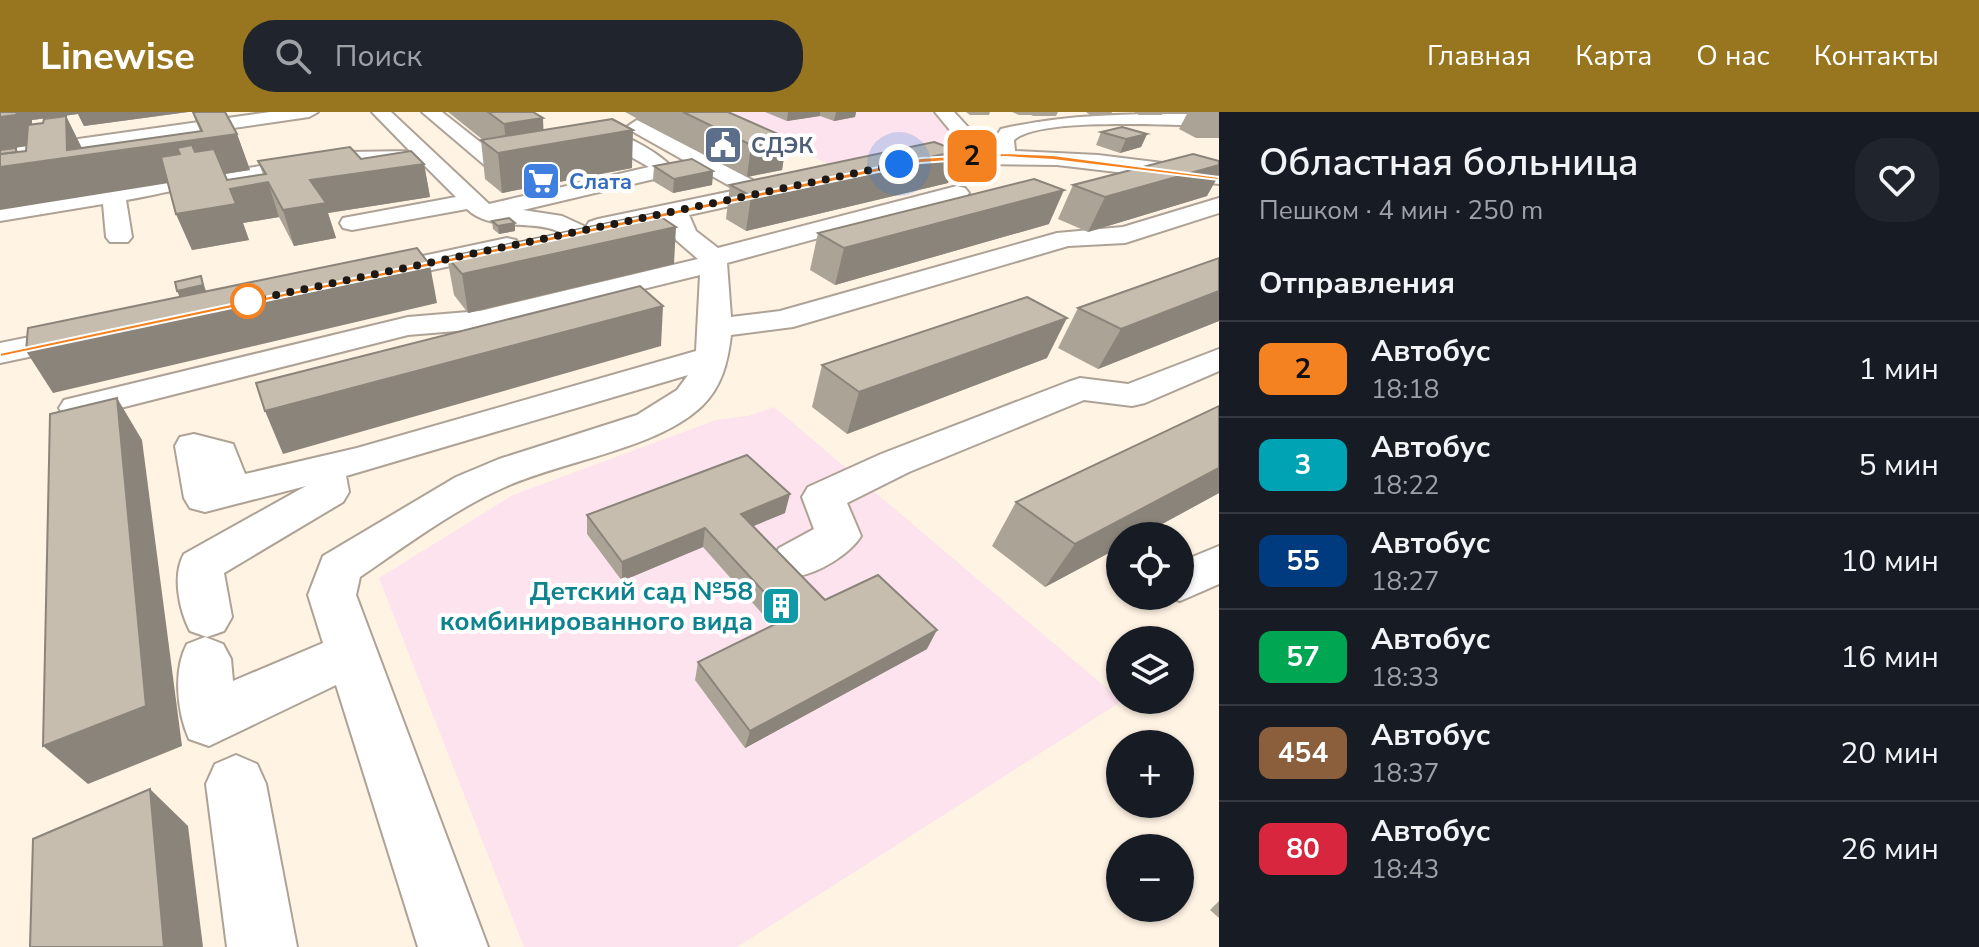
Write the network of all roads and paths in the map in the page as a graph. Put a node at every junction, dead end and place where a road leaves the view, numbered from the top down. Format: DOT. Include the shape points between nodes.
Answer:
graph roads {
  1 [pos="431,112"];
  2 [pos="944,112"];
  3 [pos="309,115"];
  4 [pos="1181,116"];
  5 [pos="229,117"];
  6 [pos="1072,117"];
  7 [pos="380,120"];
  8 [pos="1219,122"];
  9 [pos="1124,127"];
  10 [pos="59,134"];
  11 [pos="1198,140"];
  12 [pos="248,142"];
  13 [pos="0,156"];
  14 [pos="994,156"];
  15 [pos="426,157"];
  16 [pos="1060,158"];
  17 [pos="526,165"];
  18 [pos="876,168"];
  19 [pos="503,169"];
  20 [pos="1219,177"];
  21 [pos="449,178"];
  22 [pos="805,183"];
  23 [pos="759,193"];
  24 [pos="957,193"];
  25 [pos="114,195"];
  26 [pos="1219,205"];
  27 [pos="480,206"];
  28 [pos="675,210"];
  29 [pos="0,214"];
  30 [pos="352,223"];
  31 [pos="576,231"];
  32 [pos="119,237"];
  33 [pos="713,261"];
  34 [pos="344,281"];
  35 [pos="118,329"];
  36 [pos="714,342"];
  37 [pos="0,353"];
  38 [pos="1219,359"];
  39 [pos="77,408"];
  40 [pos="325,467"];
  41 [pos="230,492"];
  42 [pos="795,560"];
  43 [pos="1219,563"];
  44 [pos="1194,576"];
  45 [pos="352,654"];
  46 [pos="236,784"];
  47 [pos="262,947"];
  48 [pos="453,947"];
  1 -- 19 [label="street"];
  2 -- 14 [label="street"];
  3 -- 5 [label="street"];
  4 -- 6 [label="street"];
  4 -- 8 [label="street"];
  5 -- 10 [label="street"];
  5 -- 12 [label="street"];
  5 -- 13 [label="street" via="97,153"];
  6 -- 14 [label="street" via="1008,133"];
  7 -- 15 [label="street"];
  8 -- 9 [label="street"];
  9 -- 11 [label="street"];
  9 -- 16 [label="street" via="1093,131 1063,147"];
  14 -- 16 [label="street"];
  14 -- 18 [label="street"];
  15 -- 21 [label="street"];
  15 -- 25 [label="street" via="324,153"];
  16 -- 20 [label="street"];
  17 -- 19 [label="street"];
  19 -- 21 [label="street"];
  21 -- 27 [label="street"];
  22 -- 23 [label="street"];
  23 -- 27 [label="street" via="609,139 663,170"];
  23 -- 28 [label="street"];
  24 -- 33 [label="street"];
  25 -- 29 [label="street"];
  25 -- 32 [label="street"];
  26 -- 36 [label="street" via="1125,235 1066,238"];
  27 -- 30 [label="street"];
  27 -- 31 [label="street" via="498,217 550,219"];
  28 -- 31 [label="street"];
  28 -- 33 [label="street" via="685,235"];
  31 -- 34 [label="street"];
  33 -- 36 [label="street"];
  33 -- 39 [label="street" via="480,320 408,326"];
  35 -- 37 [label="street"];
  36 -- 40 [label="street" via="377,455"];
  36 -- 45 [label="street" via="691,397 661,419 454,494 339,568 332,595"];
  38 -- 42 [label="street" via="1132,395 1080,389 823,497 839,536"];
  40 -- 41 [label="street"];
  40 -- 45 [label="street" via="328,492 200,566 209,721"];
  43 -- 44 [label="street"];
  45 -- 48 [label="street"];
  46 -- 47 [label="street"];
}
